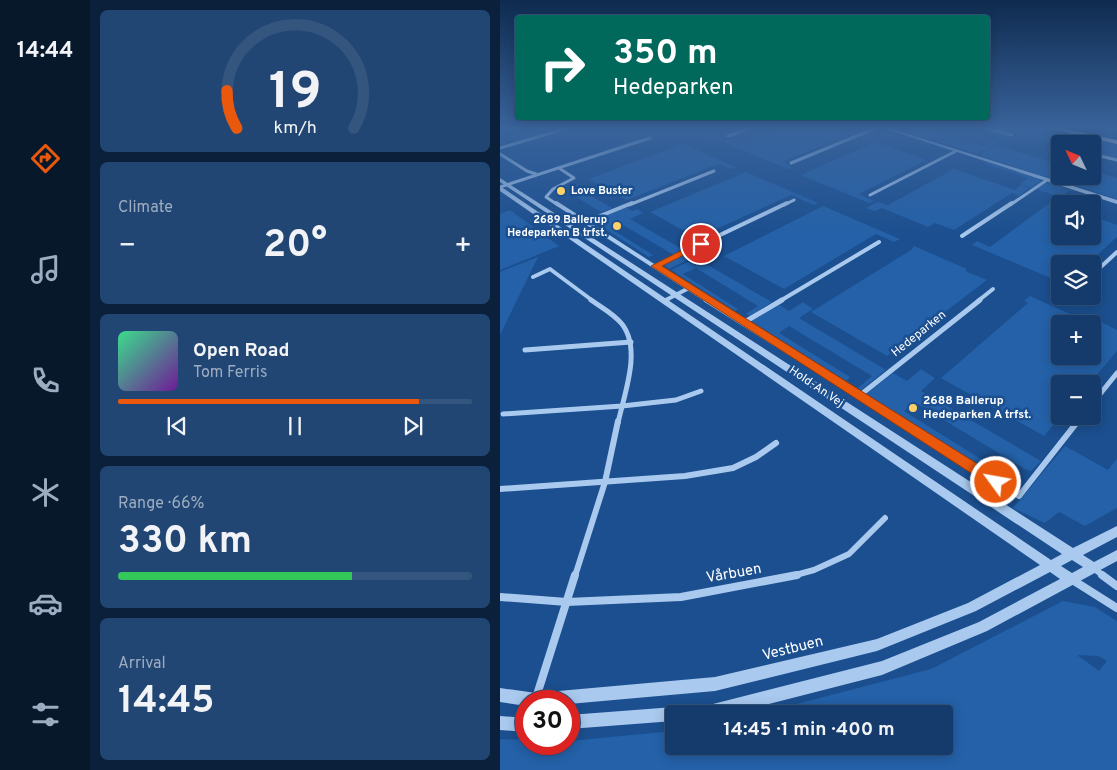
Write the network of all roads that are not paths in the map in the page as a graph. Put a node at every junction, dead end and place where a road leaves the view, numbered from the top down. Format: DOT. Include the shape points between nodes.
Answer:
graph roads {
  1 [pos="516,164"];
  2 [pos="571,164"];
  3 [pos="929,164"];
  4 [pos="998,164"];
  5 [pos="559,168"];
  6 [pos="714,171"];
  7 [pos="539,175"];
  8 [pos="1047,180"];
  9 [pos="502,186"];
  10 [pos="870,195"];
  11 [pos="794,200"];
  12 [pos="1117,202"];
  13 [pos="585,222"];
  14 [pos="962,236"];
  15 [pos="880,242"];
  16 [pos="1117,252"];
  17 [pos="655,266"];
  18 [pos="1101,267"];
  19 [pos="533,277"];
  20 [pos="689,288"];
  21 [pos="992,289"];
  22 [pos="676,295"];
  23 [pos="664,301"];
  24 [pos="742,323"];
  25 [pos="632,342"];
  26 [pos="525,350"];
  27 [pos="1117,373"];
  28 [pos="701,391"];
  29 [pos="1101,393"];
  30 [pos="859,396"];
  31 [pos="622,406"];
  32 [pos="503,414"];
  33 [pos="1075,425"];
  34 [pos="776,443"];
  35 [pos="605,482"];
  36 [pos="500,489"];
  37 [pos="885,518"];
  38 [pos="1117,531"];
  39 [pos="1074,554"];
  40 [pos="1117,555"];
  41 [pos="1052,566"];
  42 [pos="1092,568"];
  43 [pos="1070,579"];
  44 [pos="1117,586"];
  45 [pos="500,597"];
  46 [pos="567,602"];
  47 [pos="1117,608"];
  48 [pos="539,690"];
  49 [pos="500,695"];
  50 [pos="580,696"];
  51 [pos="515,697"];
  52 [pos="740,705"];
  53 [pos="665,715"];
  54 [pos="580,721"];
  55 [pos="500,722"];
  56 [pos="515,724"];
  1 -- 7 [label="street"];
  2 -- 5 [label="street"];
  3 -- 10 [label="street"];
  4 -- 8 [label="street"];
  5 -- 7 [label="street"];
  5 -- 13 [label="street" via="574,178 548,192 546,197"];
  6 -- 13 [label="street"];
  7 -- 9 [label="street"];
  8 -- 12 [label="street"];
  8 -- 14 [label="street"];
  9 -- 22 [label="street, Hold-An Vej"];
  9 -- 23 [label="street, Hold-An Vej"];
  11 -- 17 [label="street"];
  13 -- 17 [label="street"];
  15 -- 24 [label="street"];
  16 -- 18 [label="street"];
  17 -- 20 [label="street"];
  19 -- 25 [label="street" via="550,269 618,320"];
  20 -- 22 [label="street"];
  20 -- 24 [label="street"];
  21 -- 30 [label="street, Hedeparken"];
  22 -- 23 [label="street"];
  22 -- 39 [label="street, Hold-An Vej"];
  23 -- 41 [label="street, Hold-An Vej"];
  24 -- 30 [label="street"];
  25 -- 26 [label="street"];
  25 -- 31 [label="street"];
  27 -- 29 [label="street"];
  28 -- 31 [label="street" via="676,400"];
  30 -- 33 [label="street" via="1019,496"];
  31 -- 32 [label="street"];
  31 -- 35 [label="street"];
  34 -- 35 [label="street" via="756,458 733,468 685,476"];
  35 -- 36 [label="street"];
  35 -- 46 [label="street"];
  37 -- 46 [label="street, Vårbuen" via="849,554 814,570 783,579 681,598"];
  38 -- 39 [label="street, Vestbuen"];
  39 -- 41 [label="street, Vestbuen"];
  39 -- 42 [label="street, Hold-An Vej"];
  40 -- 42 [label="street"];
  41 -- 43 [label="street, Hold-An Vej"];
  41 -- 50 [label="street, Vestbuen" via="972,606 877,645 715,684"];
  42 -- 43 [label="street"];
  42 -- 44 [label="street, Hold-An Vej"];
  43 -- 47 [label="street, Hold-An Vej"];
  43 -- 52 [label="street" via="983,627 882,668"];
  45 -- 46 [label="street, Vårbuen"];
  46 -- 48 [label="street"];
  49 -- 51 [label="street, Vestbuen"];
  53 -- 54 [label="street"];
  55 -- 56 [label="street"];
}
